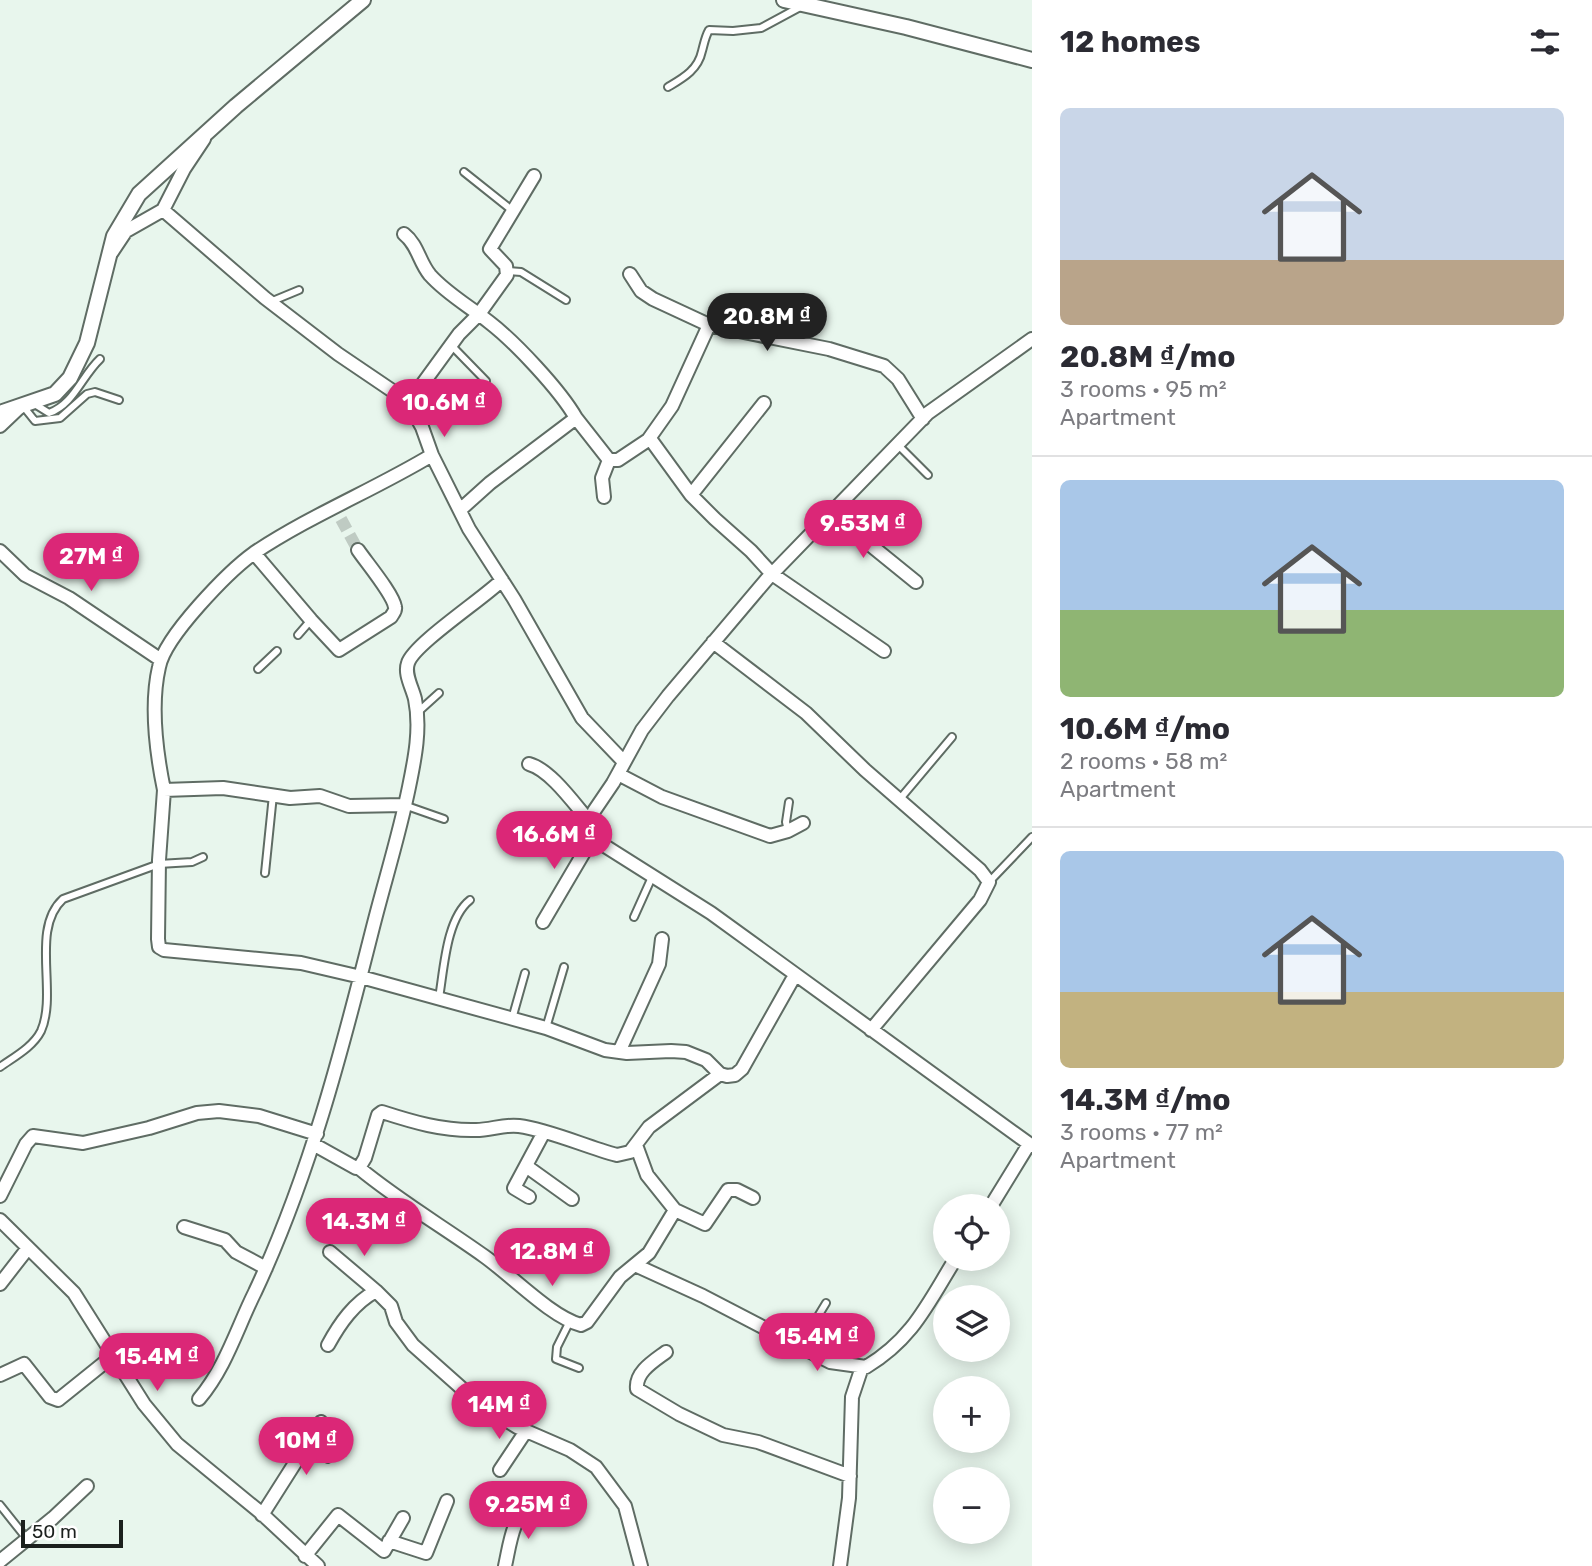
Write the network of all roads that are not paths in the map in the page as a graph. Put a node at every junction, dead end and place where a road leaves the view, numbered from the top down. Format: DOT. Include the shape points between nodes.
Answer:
graph roads {
  1 [pos="363,0"];
  2 [pos="784,0"];
  3 [pos="805,5"];
  4 [pos="1032,60"];
  5 [pos="668,87"];
  6 [pos="210,130"];
  7 [pos="464,172"];
  8 [pos="534,176"];
  9 [pos="163,210"];
  10 [pos="513,211"];
  11 [pos="404,234"];
  12 [pos="108,259"];
  13 [pos="508,271"];
  14 [pos="630,274"];
  15 [pos="299,290"];
  16 [pos="566,300"];
  17 [pos="270,302"];
  18 [pos="479,314"];
  19 [pos="709,325"];
  20 [pos="1032,340"];
  21 [pos="451,345"];
  22 [pos="100,359"];
  23 [pos="486,381"];
  24 [pos="119,400"];
  25 [pos="764,403"];
  26 [pos="408,404"];
  27 [pos="25,405"];
  28 [pos="0,413"];
  29 [pos="576,418"];
  30 [pos="923,419"];
  31 [pos="0,426"];
  32 [pos="648,440"];
  33 [pos="897,444"];
  34 [pos="432,454"];
  35 [pos="609,460"];
  36 [pos="928,475"];
  37 [pos="691,495"];
  38 [pos="604,497"];
  39 [pos="460,510"];
  40 [pos="831,513"];
  41 [pos="358,550"];
  42 [pos="0,551"];
  43 [pos="254,552"];
  44 [pos="772,574"];
  45 [pos="502,580"];
  46 [pos="916,582"];
  47 [pos="311,621"];
  48 [pos="298,635"];
  49 [pos="713,642"];
  50 [pos="277,651"];
  51 [pos="884,651"];
  52 [pos="161,660"];
  53 [pos="258,669"];
  54 [pos="439,693"];
  55 [pos="417,713"];
  56 [pos="951,737"];
  57 [pos="529,764"];
  58 [pos="621,768"];
  59 [pos="164,790"];
  60 [pos="273,795"];
  61 [pos="899,800"];
  62 [pos="789,802"];
  63 [pos="404,805"];
  64 [pos="444,819"];
  65 [pos="590,822"];
  66 [pos="803,823"];
  67 [pos="788,831"];
  68 [pos="593,836"];
  69 [pos="1032,837"];
  70 [pos="203,857"];
  71 [pos="159,864"];
  72 [pos="265,873"];
  73 [pos="652,877"];
  74 [pos="989,882"];
  75 [pos="470,900"];
  76 [pos="634,917"];
  77 [pos="543,922"];
  78 [pos="662,939"];
  79 [pos="564,967"];
  80 [pos="525,972"];
  81 [pos="795,975"];
  82 [pos="361,977"];
  83 [pos="439,1000"];
  84 [pos="512,1019"];
  85 [pos="546,1028"];
  86 [pos="871,1030"];
  87 [pos="619,1052"];
  88 [pos="0,1067"];
  89 [pos="720,1074"];
  90 [pos="544,1132"];
  91 [pos="315,1139"];
  92 [pos="636,1145"];
  93 [pos="1031,1145"];
  94 [pos="526,1166"];
  95 [pos="359,1168"];
  96 [pos="999,1194"];
  97 [pos="0,1196"];
  98 [pos="529,1197"];
  99 [pos="753,1198"];
  100 [pos="572,1199"];
  101 [pos="675,1210"];
  102 [pos="0,1220"];
  103 [pos="184,1227"];
  104 [pos="29,1248"];
  105 [pos="330,1252"];
  106 [pos="635,1265"];
  107 [pos="266,1268"];
  108 [pos="948,1271"];
  109 [pos="0,1284"];
  110 [pos="376,1291"];
  111 [pos="826,1303"];
  112 [pos="570,1321"];
  113 [pos="328,1345"];
  114 [pos="800,1346"];
  115 [pos="666,1352"];
  116 [pos="114,1355"];
  117 [pos="862,1367"];
  118 [pos="579,1368"];
  119 [pos="0,1375"];
  120 [pos="199,1399"];
  121 [pos="321,1422"];
  122 [pos="526,1431"];
  123 [pos="308,1443"];
  124 [pos="328,1459"];
  125 [pos="500,1470"];
  126 [pos="850,1476"];
  127 [pos="88,1486"];
  128 [pos="447,1501"];
  129 [pos="532,1503"];
  130 [pos="0,1505"];
  131 [pos="262,1515"];
  132 [pos="403,1518"];
  133 [pos="27,1539"];
  134 [pos="389,1541"];
  135 [pos="305,1556"];
  136 [pos="0,1561"];
  137 [pos="318,1566"];
  138 [pos="505,1566"];
  139 [pos="641,1566"];
  140 [pos="841,1566"];
  1 -- 6 [label="street"];
  2 -- 3 [label="street"];
  3 -- 4 [label="street"];
  3 -- 5 [label="lane" via="761,27 709,30 699,62"];
  6 -- 9 [label="street"];
  6 -- 12 [label="street" via="139,194 114,236"];
  7 -- 10 [label="lane"];
  8 -- 10 [label="street"];
  9 -- 12 [label="street" via="126,231"];
  9 -- 17 [label="street"];
  10 -- 13 [label="street" via="489,251"];
  11 -- 18 [label="street" via="412,240 428,273"];
  12 -- 27 [label="street" via="87,343 70,379 55,394"];
  13 -- 16 [label="lane" via="521,272"];
  13 -- 18 [label="street"];
  14 -- 19 [label="street" via="653,299"];
  15 -- 17 [label="lane"];
  17 -- 26 [label="street"];
  18 -- 21 [label="street"];
  18 -- 29 [label="street" via="514,344"];
  19 -- 30 [label="street" via="829,349 884,366 898,379"];
  19 -- 32 [label="street" via="673,406"];
  20 -- 30 [label="street"];
  21 -- 23 [label="lane"];
  21 -- 26 [label="street"];
  22 -- 27 [label="lane" via="61,409 49,413"];
  24 -- 27 [label="lane" via="87,394 66,414 47,421 35,421"];
  25 -- 37 [label="street"];
  26 -- 34 [label="street"];
  27 -- 28 [label="street"];
  27 -- 31 [label="street"];
  29 -- 35 [label="street"];
  29 -- 39 [label="street"];
  30 -- 33 [label="street"];
  32 -- 35 [label="street" via="618,460"];
  32 -- 37 [label="street"];
  33 -- 36 [label="lane"];
  33 -- 40 [label="street"];
  34 -- 39 [label="street"];
  34 -- 43 [label="street" via="338,513 287,532"];
  35 -- 38 [label="street" via="602,478"];
  37 -- 44 [label="street"];
  39 -- 45 [label="street"];
  40 -- 44 [label="street"];
  40 -- 46 [label="street"];
  41 -- 47 [label="street" via="395,611 339,650"];
  42 -- 52 [label="street" via="25,575 69,598"];
  43 -- 47 [label="street"];
  43 -- 52 [label="street" via="212,590"];
  44 -- 49 [label="street"];
  44 -- 51 [label="street"];
  45 -- 55 [label="street" via="408,661 406,672"];
  45 -- 58 [label="street" via="582,718"];
  47 -- 48 [label="lane"];
  49 -- 58 [label="street" via="642,730"];
  49 -- 61 [label="street" via="806,713"];
  50 -- 53 [label="lane"];
  52 -- 59 [label="street" via="155,727"];
  54 -- 55 [label="lane"];
  55 -- 63 [label="street" via="417,745"];
  56 -- 61 [label="lane"];
  57 -- 65 [label="street" via="552,779"];
  58 -- 65 [label="street"];
  58 -- 67 [label="street" via="662,797 770,836"];
  59 -- 60 [label="street" via="223,788"];
  59 -- 71 [label="street"];
  60 -- 63 [label="street" via="320,796 349,806"];
  60 -- 72 [label="lane"];
  61 -- 74 [label="street"];
  62 -- 67 [label="lane"];
  63 -- 64 [label="lane"];
  63 -- 82 [label="street"];
  65 -- 68 [label="street"];
  66 -- 67 [label="street"];
  68 -- 73 [label="street"];
  68 -- 77 [label="street"];
  69 -- 74 [label="lane"];
  70 -- 71 [label="lane"];
  71 -- 82 [label="street" via="159,947 164,950 301,963"];
  71 -- 88 [label="lane" via="55,907 50,919 48,996 42,1027 32,1043"];
  73 -- 76 [label="lane"];
  73 -- 81 [label="street"];
  74 -- 86 [label="street" via="980,900"];
  75 -- 83 [label="lane" via="457,914"];
  78 -- 87 [label="street" via="659,964"];
  79 -- 85 [label="lane"];
  80 -- 84 [label="lane"];
  81 -- 86 [label="street"];
  81 -- 89 [label="street" via="742,1069 734,1075"];
  82 -- 83 [label="street"];
  82 -- 91 [label="street"];
  83 -- 84 [label="street"];
  84 -- 85 [label="street"];
  85 -- 87 [label="street"];
  86 -- 93 [label="street"];
  87 -- 89 [label="street" via="686,1052 706,1060"];
  89 -- 92 [label="street" via="649,1127"];
  90 -- 92 [label="street" via="617,1155"];
  90 -- 94 [label="street"];
  90 -- 95 [label="street" via="517,1126 450,1130 382,1112"];
  91 -- 95 [label="street"];
  91 -- 97 [label="street" via="260,1116 219,1111 83,1143 33,1136"];
  91 -- 107 [label="street"];
  92 -- 101 [label="street" via="647,1175"];
  93 -- 96 [label="street"];
  94 -- 98 [label="street" via="514,1188"];
  94 -- 100 [label="street"];
  95 -- 112 [label="street"];
  99 -- 101 [label="street" via="728,1190 705,1224"];
  101 -- 106 [label="street" via="649,1253"];
  102 -- 104 [label="street"];
  103 -- 107 [label="street" via="225,1240 236,1252"];
  104 -- 109 [label="street"];
  104 -- 116 [label="street" via="74,1293"];
  105 -- 110 [label="street"];
  106 -- 112 [label="street" via="620,1277 587,1322"];
  106 -- 114 [label="street"];
  107 -- 120 [label="street" via="222,1365"];
  108 -- 117 [label="street" via="912,1329 881,1358"];
  110 -- 113 [label="street" via="351,1310"];
  110 -- 122 [label="street" via="391,1306 412,1345 476,1401"];
  111 -- 114 [label="lane"];
  112 -- 118 [label="lane" via="556,1359"];
  114 -- 117 [label="street" via="830,1362"];
  115 -- 126 [label="street" via="640,1374 636,1389 723,1435"];
  116 -- 119 [label="street" via="58,1400 50,1397 24,1364"];
  116 -- 131 [label="street" via="144,1404 177,1444"];
  117 -- 126 [label="street" via="852,1397"];
  121 -- 123 [label="street"];
  122 -- 125 [label="street"];
  122 -- 139 [label="street" via="596,1467 625,1506"];
  123 -- 124 [label="lane"];
  123 -- 131 [label="street"];
  126 -- 140 [label="street"];
  127 -- 133 [label="street"];
  128 -- 134 [label="street" via="426,1553"];
  129 -- 138 [label="street" via="521,1511 515,1525"];
  130 -- 133 [label="lane"];
  131 -- 135 [label="street"];
  132 -- 134 [label="street"];
  133 -- 136 [label="street"];
  134 -- 135 [label="street" via="384,1551 338,1516"];
  135 -- 137 [label="street"];
}
